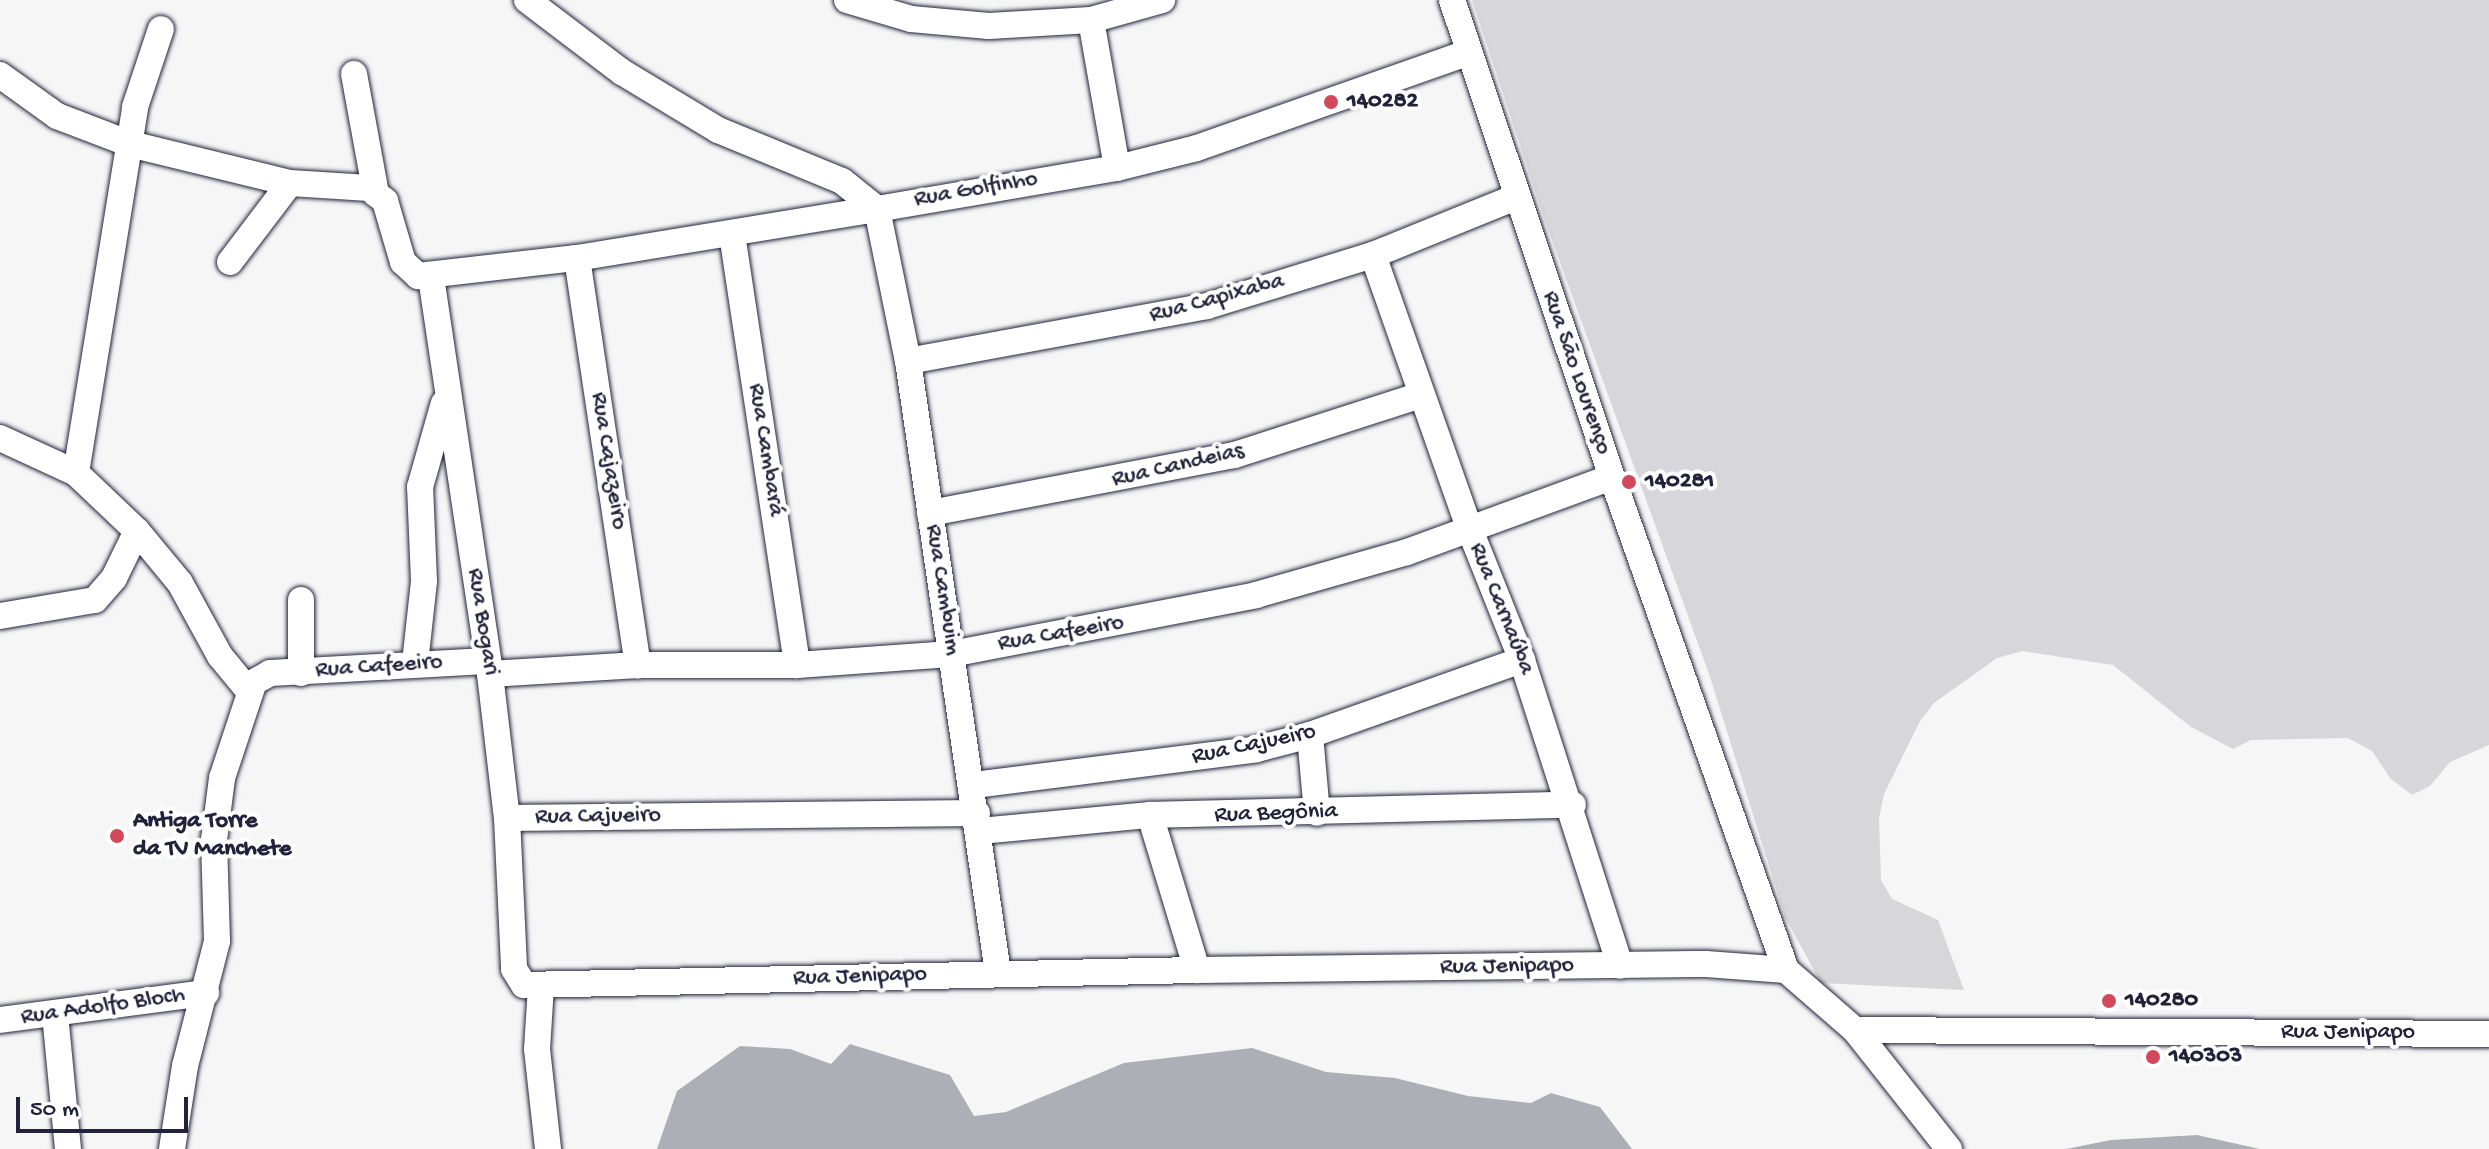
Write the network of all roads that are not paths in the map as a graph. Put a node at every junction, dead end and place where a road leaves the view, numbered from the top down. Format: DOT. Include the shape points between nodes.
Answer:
graph roads {
  1 [pos="527,0"];
  2 [pos="847,0"];
  3 [pos="1162,0"];
  4 [pos="1452,0"];
  5 [pos="1091,20"];
  6 [pos="161,29"];
  7 [pos="1467,53"];
  8 [pos="354,74"];
  9 [pos="2,86"];
  10 [pos="130,144"];
  11 [pos="1117,168"];
  12 [pos="290,183"];
  13 [pos="367,189"];
  14 [pos="1516,197"];
  15 [pos="877,209"];
  16 [pos="732,234"];
  17 [pos="1373,255"];
  18 [pos="577,258"];
  19 [pos="230,262"];
  20 [pos="431,277"];
  21 [pos="908,361"];
  22 [pos="1421,395"];
  23 [pos="446,397"];
  24 [pos="0,438"];
  25 [pos="76,473"];
  26 [pos="1612,477"];
  27 [pos="930,513"];
  28 [pos="1470,530"];
  29 [pos="137,531"];
  30 [pos="301,600"];
  31 [pos="0,616"];
  32 [pos="951,654"];
  33 [pos="1522,660"];
  34 [pos="415,663"];
  35 [pos="638,665"];
  36 [pos="797,665"];
  37 [pos="488,667"];
  38 [pos="301,673"];
  39 [pos="249,691"];
  40 [pos="1310,735"];
  41 [pos="974,785"];
  42 [pos="1573,805"];
  43 [pos="1317,813"];
  44 [pos="1150,815"];
  45 [pos="507,818"];
  46 [pos="979,822"];
  47 [pos="1620,966"];
  48 [pos="1197,970"];
  49 [pos="1786,970"];
  50 [pos="998,973"];
  51 [pos="541,986"];
  52 [pos="206,993"];
  53 [pos="55,1014"];
  54 [pos="0,1020"];
  55 [pos="1855,1030"];
  56 [pos="2489,1034"];
  57 [pos="68,1149"];
  58 [pos="172,1149"];
  59 [pos="548,1149"];
  60 [pos="1949,1149"];
  1 -- 15 [label="street" via="622,72 718,130 842,181"];
  2 -- 5 [label="street" via="911,19 989,26"];
  3 -- 5 [label="street"];
  4 -- 7 [label="street, Rua São Lourenço"];
  5 -- 11 [label="street"];
  6 -- 10 [label="street" via="135,107"];
  7 -- 11 [label="street, Rua Golfinho" via="1197,148"];
  7 -- 14 [label="street, Rua São Lourenço"];
  8 -- 13 [label="street"];
  9 -- 10 [label="street" via="57,116"];
  10 -- 12 [label="street"];
  10 -- 25 [label="street"];
  11 -- 15 [label="street, Rua Golfinho"];
  12 -- 13 [label="street"];
  12 -- 19 [label="street"];
  13 -- 20 [label="street" via="389,208 403,262 418,276"];
  14 -- 17 [label="street, Rua Capixaba"];
  14 -- 26 [label="street, Rua São Lourenço"];
  15 -- 16 [label="street"];
  15 -- 21 [label="street, Rua Cambuim"];
  16 -- 18 [label="street"];
  16 -- 36 [label="street, Rua Cambará"];
  17 -- 21 [label="street, Rua Capixaba" via="1207,306"];
  17 -- 22 [label="street, Rua Carnaúba"];
  18 -- 20 [label="street"];
  18 -- 35 [label="street, Rua Cajazeiro"];
  20 -- 23 [label="street, Rua Bogari"];
  21 -- 27 [label="street, Rua Cambuim"];
  22 -- 27 [label="street, Rua Candeias" via="1235,455"];
  22 -- 28 [label="street, Rua Carnaúba"];
  23 -- 34 [label="street" via="420,487 424,567"];
  23 -- 37 [label="street, Rua Bogari"];
  24 -- 25 [label="street"];
  25 -- 29 [label="street"];
  26 -- 28 [label="street, Rua Cafeeiro"];
  26 -- 49 [label="street, Rua São Lourenço"];
  27 -- 32 [label="street, Rua Cambuim"];
  28 -- 32 [label="street, Rua Cafeeiro" via="1256,595"];
  28 -- 33 [label="street, Rua Carnaúba"];
  29 -- 31 [label="street" via="114,578 95,600"];
  29 -- 39 [label="street" via="180,583 220,656"];
  30 -- 38 [label="street"];
  32 -- 36 [label="street, Rua Cafeeiro"];
  32 -- 41 [label="street, Rua Cambuim"];
  33 -- 40 [label="street, Rua Cajueiro"];
  33 -- 42 [label="street, Rua Carnaúba"];
  34 -- 37 [label="street, Rua Cafeeiro"];
  34 -- 38 [label="street, Rua Cafeeiro"];
  35 -- 36 [label="street, Rua Cafeeiro"];
  35 -- 37 [label="street, Rua Cafeeiro"];
  37 -- 45 [label="street, Rua Bogari"];
  38 -- 39 [label="street, Rua Cafeeiro" via="270,673"];
  39 -- 52 [label="street" via="215,815 220,912"];
  40 -- 41 [label="street, Rua Cajueiro" via="1143,766"];
  40 -- 43 [label="street"];
  41 -- 46 [label="street, Rua Cambuim"];
  42 -- 43 [label="street, Rua Begônia"];
  42 -- 47 [label="street, Rua Carnaúba"];
  43 -- 44 [label="street, Rua Begônia"];
  44 -- 46 [label="street, Rua Begônia"];
  44 -- 48 [label="street"];
  45 -- 46 [label="street, Rua Cajueiro"];
  45 -- 51 [label="street, Rua Bogari" via="514,969 517,981"];
  46 -- 50 [label="street, Rua Cambuim"];
  47 -- 48 [label="street, Rua Jenipapo"];
  47 -- 49 [label="street, Rua Jenipapo"];
  48 -- 50 [label="street, Rua Jenipapo"];
  49 -- 55 [label="street"];
  50 -- 51 [label="street, Rua Jenipapo"];
  51 -- 59 [label="street" via="537,1049"];
  52 -- 53 [label="street, Rua Adolfo Bloch"];
  52 -- 58 [label="street" via="185,1066"];
  53 -- 54 [label="street, Rua Adolfo Bloch"];
  53 -- 57 [label="street"];
  55 -- 56 [label="street, Rua Jenipapo"];
  55 -- 60 [label="street"];
}
